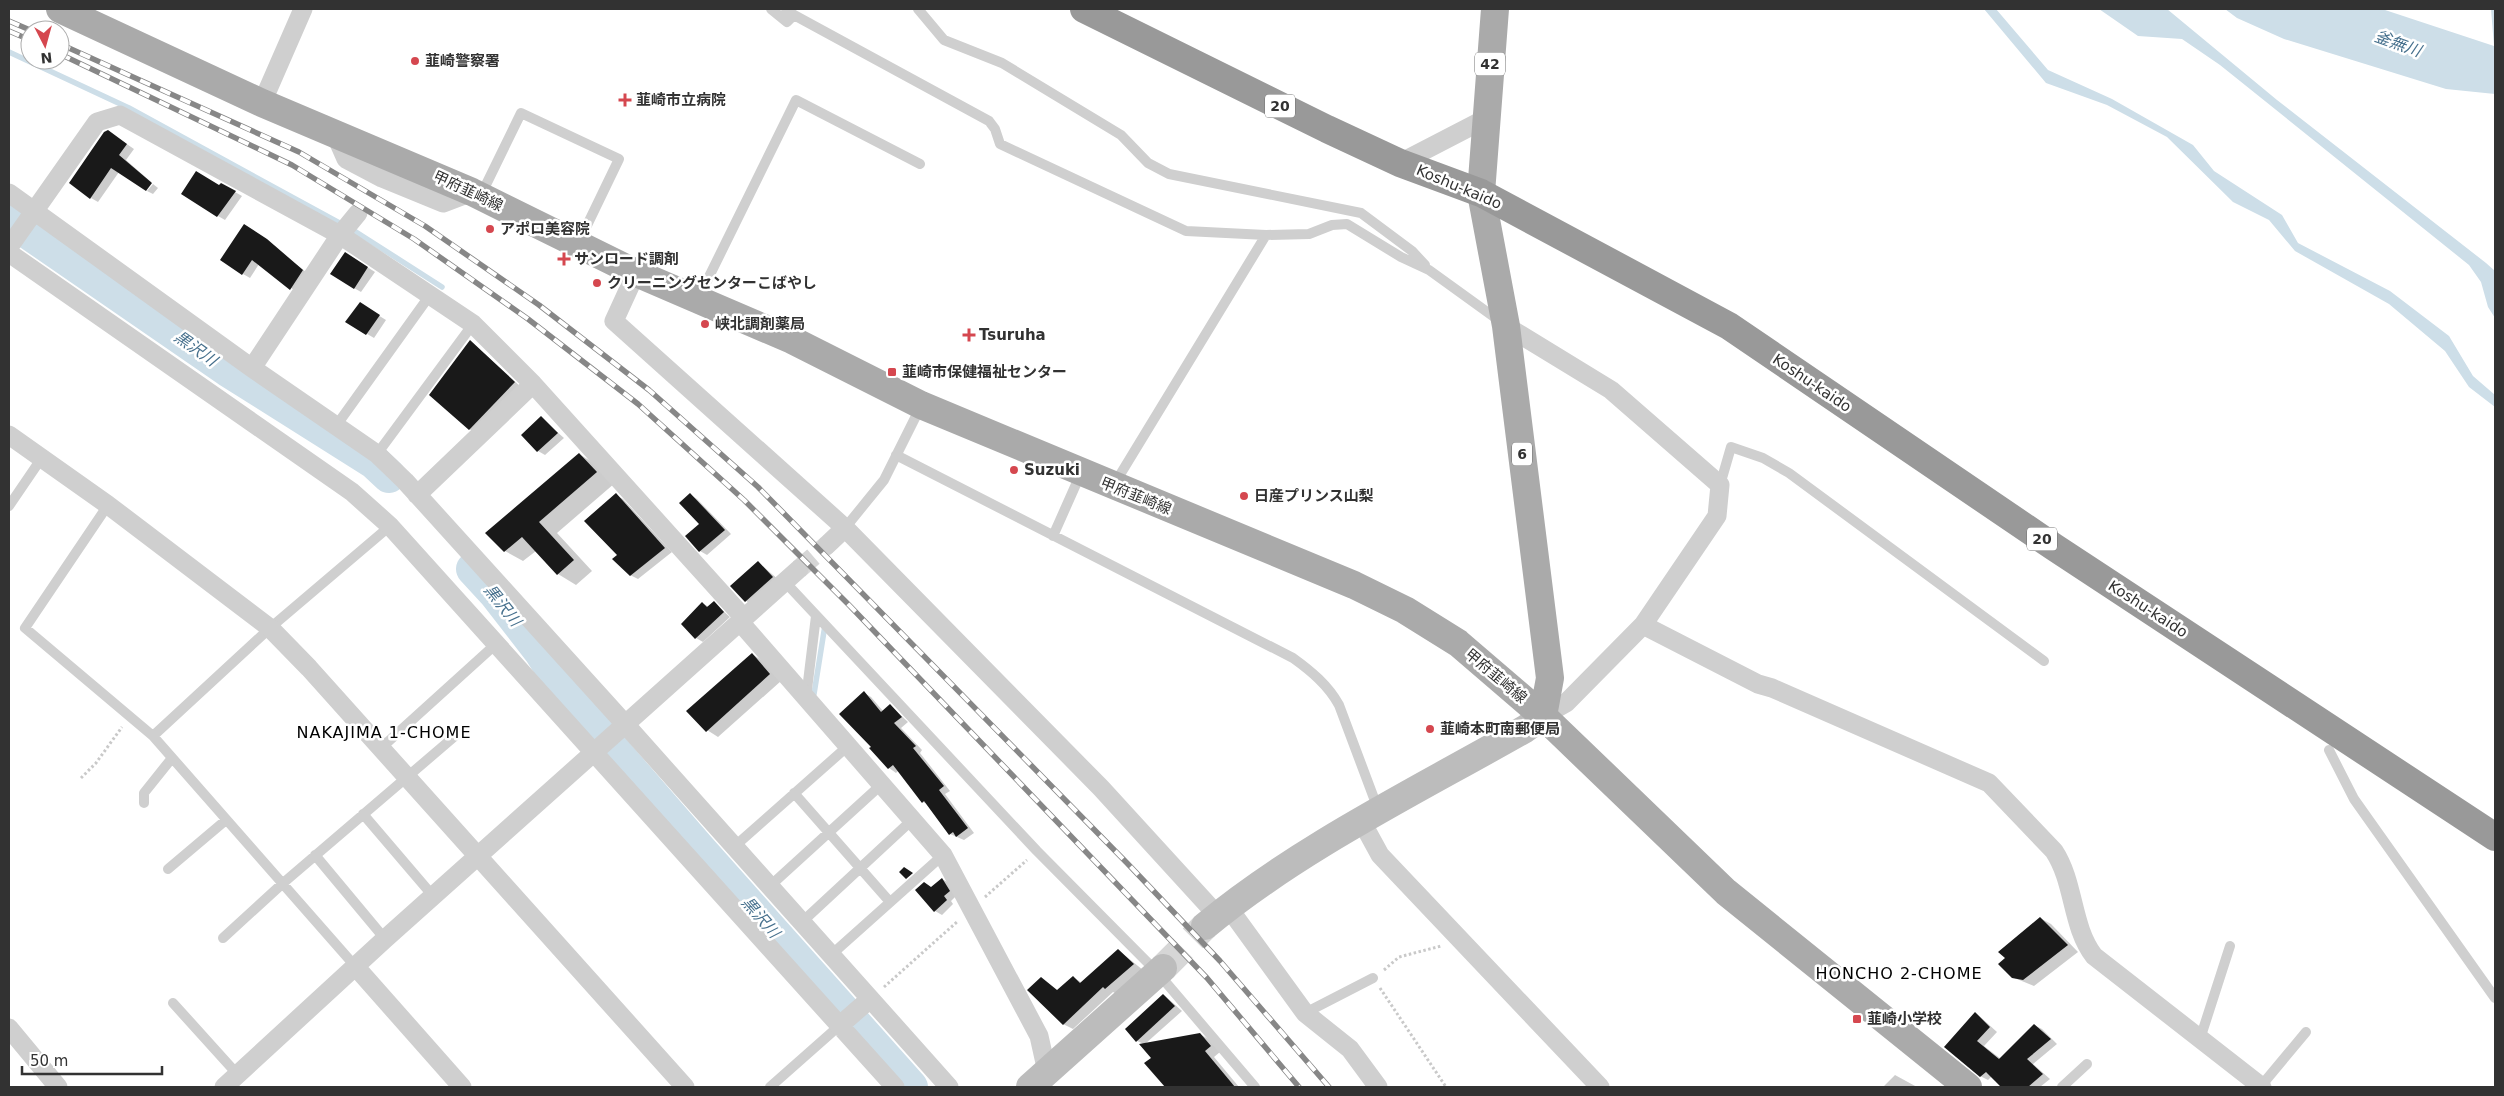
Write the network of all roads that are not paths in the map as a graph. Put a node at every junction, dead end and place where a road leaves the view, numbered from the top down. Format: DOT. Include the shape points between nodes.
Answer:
graph roads {
  1 [pos="62,9"];
  2 [pos="303,9"];
  3 [pos="771,9"];
  4 [pos="918,9"];
  5 [pos="1084,9"];
  6 [pos="1495,9"];
  7 [pos="790,12"];
  8 [pos="262,103"];
  9 [pos="1485,119"];
  10 [pos="335,134"];
  11 [pos="1400,162"];
  12 [pos="920,164"];
  13 [pos="9,192"];
  14 [pos="1481,193"];
  15 [pos="476,194"];
  16 [pos="35,210"];
  17 [pos="358,213"];
  18 [pos="1266,234"];
  19 [pos="340,235"];
  20 [pos="578,244"];
  21 [pos="9,247"];
  22 [pos="9,253"];
  23 [pos="1429,270"];
  24 [pos="636,273"];
  25 [pos="430,296"];
  26 [pos="698,299"];
  27 [pos="473,324"];
  28 [pos="1506,326"];
  29 [pos="252,368"];
  30 [pos="533,384"];
  31 [pos="921,405"];
  32 [pos="336,426"];
  33 [pos="9,435"];
  34 [pos="377,454"];
  35 [pos="896,455"];
  36 [pos="41,459"];
  37 [pos="1081,473"];
  38 [pos="1720,485"];
  39 [pos="1113,486"];
  40 [pos="417,495"];
  41 [pos="108,505"];
  42 [pos="9,506"];
  43 [pos="390,526"];
  44 [pos="845,528"];
  45 [pos="1053,536"];
  46 [pos="827,545"];
  47 [pos="799,569"];
  48 [pos="784,582"];
  49 [pos="816,616"];
  50 [pos="742,620"];
  51 [pos="1643,626"];
  52 [pos="270,628"];
  53 [pos="496,644"];
  54 [pos="2044,661"];
  55 [pos="806,698"];
  56 [pos="1543,716"];
  57 [pos="626,724"];
  58 [pos="462,730"];
  59 [pos="153,736"];
  60 [pos="848,746"];
  61 [pos="380,749"];
  62 [pos="2329,750"];
  63 [pos="593,753"];
  64 [pos="172,758"];
  65 [pos="406,777"];
  66 [pos="882,784"];
  67 [pos="794,793"];
  68 [pos="144,803"];
  69 [pos="363,814"];
  70 [pos="1371,817"];
  71 [pos="226,820"];
  72 [pos="912,820"];
  73 [pos="829,832"];
  74 [pos="2495,836"];
  75 [pos="734,846"];
  76 [pos="315,855"];
  77 [pos="943,855"];
  78 [pos="476,857"];
  79 [pos="860,868"];
  80 [pos="168,869"];
  81 [pos="282,884"];
  82 [pos="770,886"];
  83 [pos="433,896"];
  84 [pos="890,902"];
  85 [pos="1217,916"];
  86 [pos="802,922"];
  87 [pos="223,938"];
  88 [pos="385,939"];
  89 [pos="2230,946"];
  90 [pos="831,955"];
  91 [pos="354,966"];
  92 [pos="1160,970"];
  93 [pos="1373,978"];
  94 [pos="2495,998"];
  95 [pos="870,999"];
  96 [pos="174,1003"];
  97 [pos="1305,1013"];
  98 [pos="839,1026"];
  99 [pos="9,1028"];
  100 [pos="2306,1032"];
  101 [pos="2200,1039"];
  102 [pos="2087,1064"];
  103 [pos="1039,1079"];
  104 [pos="237,1083"];
  105 [pos="58,1087"];
  106 [pos="462,1087"];
  107 [pos="685,1087"];
  108 [pos="770,1087"];
  109 [pos="895,1087"];
  110 [pos="949,1087"];
  111 [pos="1255,1087"];
  112 [pos="1378,1087"];
  113 [pos="1600,1087"];
  114 [pos="1968,1087"];
  115 [pos="2062,1087"];
  116 [pos="2261,1087"];
  1 -- 8 [label="main road, 甲府韮崎線"];
  2 -- 8 [label="street"];
  3 -- 7 [label="lane" via="787,22"];
  4 -- 23 [label="lane" via="944,40 1002,63 1121,135 1148,163 1169,174 1361,213 1412,251"];
  5 -- 11 [label="highway, Koshu-kaido / 20"];
  6 -- 9 [label="main road, 42"];
  7 -- 18 [label="lane" via="989,121 1000,144 1186,231"];
  8 -- 10 [label="main road, 甲府韮崎線"];
  9 -- 11 [label="street"];
  9 -- 14 [label="main road, 42"];
  10 -- 15 [label="main road, 甲府韮崎線"];
  10 -- 15 [label="street" via="346,159 379,182 443,203"];
  11 -- 14 [label="highway, Koshu-kaido / 20"];
  12 -- 26 [label="lane" via="796,100"];
  13 -- 16 [label="street"];
  14 -- 28 [label="main road, 6"];
  14 -- 74 [label="highway, Koshu-kaido / 20" via="1729,326 2054,547"];
  15 -- 20 [label="main road, 甲府韮崎線"];
  15 -- 20 [label="lane" via="521,113 619,159"];
  16 -- 19 [label="street" via="97,122 120,114"];
  16 -- 21 [label="street"];
  16 -- 29 [label="street"];
  17 -- 19 [label="street"];
  18 -- 23 [label="lane" via="1309,234 1332,225 1347,224"];
  18 -- 39 [label="lane"];
  19 -- 25 [label="street"];
  19 -- 29 [label="street"];
  20 -- 24 [label="main road, 甲府韮崎線"];
  22 -- 43 [label="street" via="352,492"];
  23 -- 28 [label="lane"];
  24 -- 26 [label="main road, 甲府韮崎線"];
  24 -- 44 [label="street" via="614,321"];
  25 -- 27 [label="street"];
  25 -- 32 [label="lane"];
  26 -- 31 [label="main road, 甲府韮崎線" via="792,340"];
  27 -- 30 [label="street"];
  27 -- 34 [label="lane"];
  28 -- 38 [label="street" via="1611,390"];
  28 -- 56 [label="main road, 6" via="1550,678"];
  29 -- 32 [label="street"];
  30 -- 40 [label="street"];
  30 -- 50 [label="street"];
  31 -- 35 [label="lane"];
  31 -- 37 [label="main road, 甲府韮崎線"];
  32 -- 34 [label="street"];
  33 -- 36 [label="street"];
  34 -- 40 [label="street"];
  35 -- 44 [label="lane" via="884,480"];
  35 -- 45 [label="lane"];
  36 -- 41 [label="street"];
  36 -- 42 [label="lane"];
  37 -- 39 [label="main road, 甲府韮崎線"];
  37 -- 45 [label="lane"];
  38 -- 51 [label="street" via="1717,516"];
  38 -- 54 [label="lane" via="1731,447 1763,458"];
  39 -- 56 [label="main road, 甲府韮崎線" via="1354,585 1405,610 1458,644"];
  40 -- 57 [label="street"];
  41 -- 52 [label="street"];
  41 -- 59 [label="lane" via="25,628"];
  43 -- 52 [label="lane"];
  43 -- 53 [label="street"];
  44 -- 46 [label="street"];
  44 -- 85 [label="street" via="1101,788"];
  45 -- 70 [label="lane" via="1293,658 1311,671 1339,704"];
  47 -- 48 [label="street"];
  48 -- 49 [label="lane"];
  48 -- 50 [label="street"];
  49 -- 55 [label="lane"];
  49 -- 92 [label="lane" via="1037,851"];
  50 -- 55 [label="street"];
  50 -- 57 [label="street"];
  51 -- 56 [label="street" via="1566,703"];
  51 -- 101 [label="street" via="1758,684 1989,783 2054,851 2062,864 2084,943 2094,956"];
  52 -- 59 [label="lane"];
  52 -- 61 [label="street"];
  53 -- 61 [label="lane"];
  53 -- 63 [label="street"];
  55 -- 60 [label="street"];
  56 -- 70 [label="street"];
  56 -- 114 [label="main road, 甲府韮崎線" via="1726,892"];
  57 -- 63 [label="street"];
  57 -- 75 [label="street"];
  58 -- 65 [label="lane"];
  59 -- 64 [label="lane"];
  60 -- 66 [label="street"];
  60 -- 67 [label="lane"];
  61 -- 65 [label="street"];
  62 -- 94 [label="lane" via="2354,799"];
  63 -- 78 [label="street"];
  63 -- 98 [label="street"];
  64 -- 68 [label="lane" via="144,793"];
  64 -- 71 [label="lane"];
  65 -- 69 [label="lane"];
  65 -- 78 [label="street"];
  66 -- 72 [label="street"];
  66 -- 73 [label="lane"];
  67 -- 73 [label="lane"];
  67 -- 75 [label="lane"];
  69 -- 76 [label="lane"];
  69 -- 83 [label="lane"];
  70 -- 85 [label="street" via="1336,835"];
  70 -- 113 [label="street" via="1380,855"];
  71 -- 80 [label="lane"];
  71 -- 81 [label="lane"];
  72 -- 77 [label="street"];
  72 -- 79 [label="lane"];
  73 -- 79 [label="lane"];
  73 -- 82 [label="lane"];
  75 -- 82 [label="street"];
  76 -- 81 [label="lane"];
  76 -- 88 [label="lane"];
  77 -- 84 [label="lane"];
  77 -- 103 [label="street" via="1039,1036"];
  78 -- 83 [label="street"];
  78 -- 107 [label="street"];
  79 -- 84 [label="lane"];
  79 -- 86 [label="lane"];
  81 -- 87 [label="lane"];
  81 -- 91 [label="lane"];
  82 -- 86 [label="street"];
  83 -- 88 [label="street"];
  84 -- 90 [label="lane"];
  85 -- 97 [label="street"];
  86 -- 90 [label="street"];
  88 -- 91 [label="street"];
  89 -- 101 [label="lane"];
  90 -- 95 [label="street"];
  91 -- 104 [label="street"];
  91 -- 106 [label="street"];
  92 -- 103 [label="street"];
  92 -- 111 [label="lane"];
  93 -- 97 [label="lane"];
  95 -- 98 [label="street"];
  95 -- 110 [label="street"];
  96 -- 104 [label="lane"];
  97 -- 112 [label="street" via="1350,1049"];
  98 -- 108 [label="lane"];
  98 -- 109 [label="street"];
  99 -- 105 [label="street"];
  100 -- 116 [label="lane"];
  101 -- 116 [label="street"];
  102 -- 115 [label="lane"];
}
